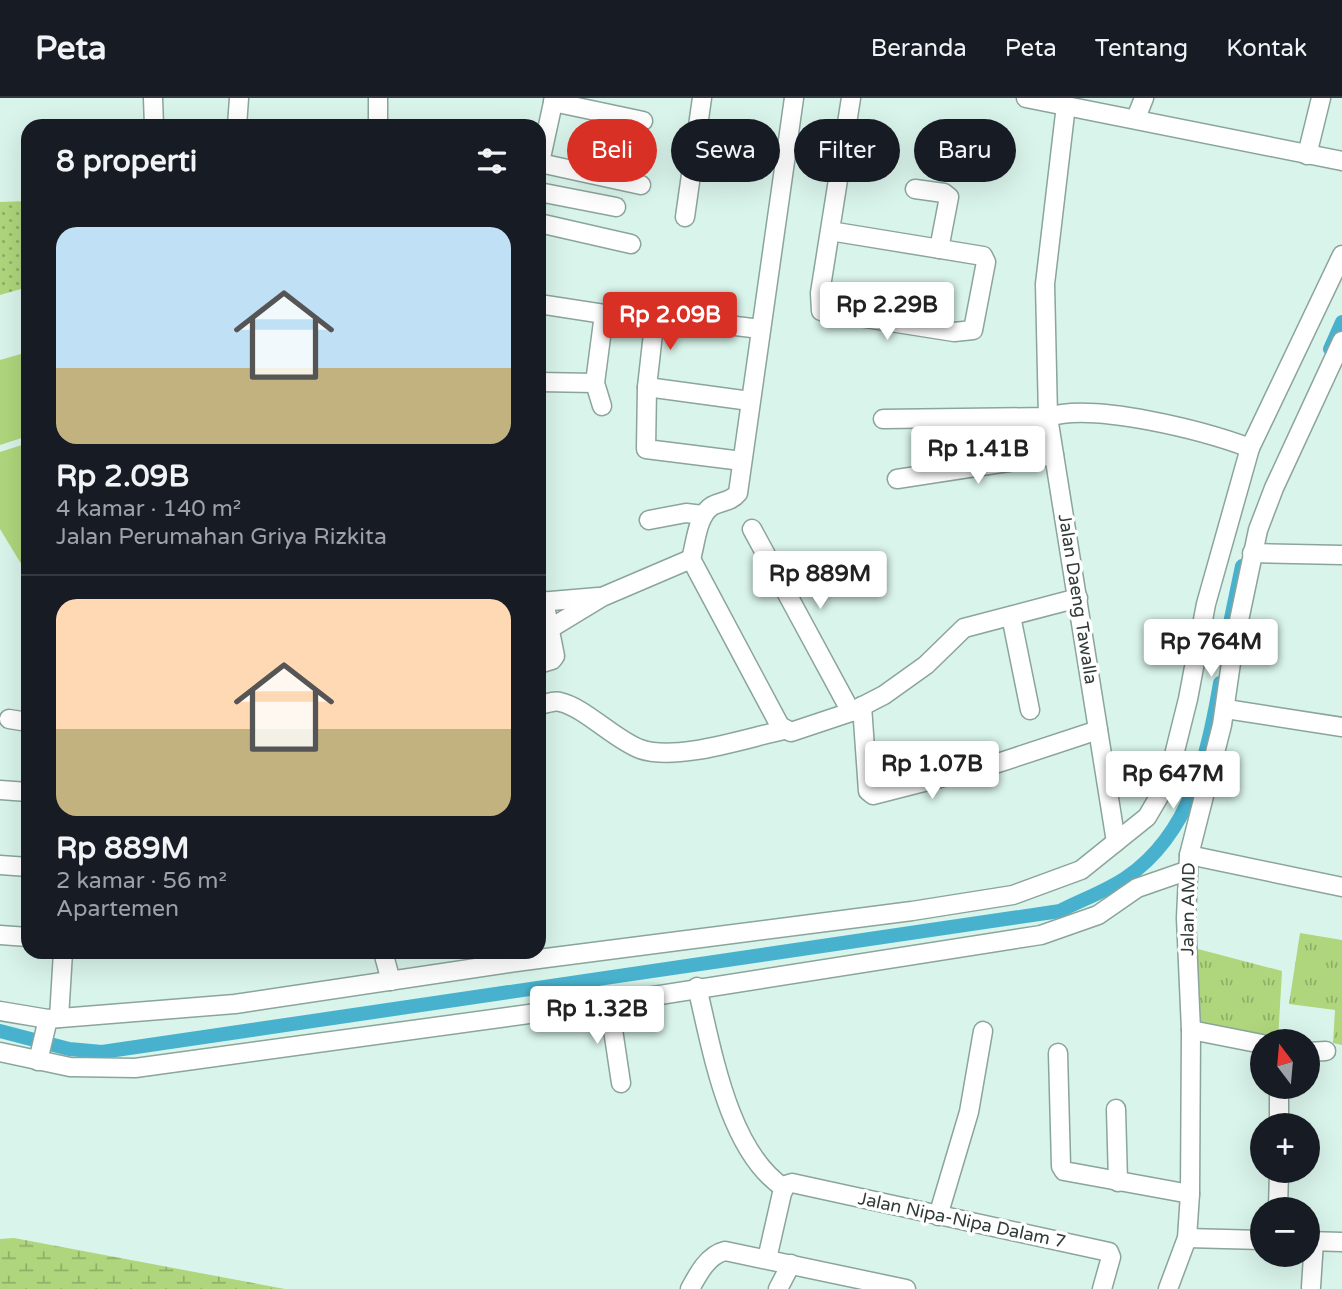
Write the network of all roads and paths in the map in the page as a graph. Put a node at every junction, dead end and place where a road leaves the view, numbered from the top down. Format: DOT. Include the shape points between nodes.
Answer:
graph roads {
  1 [pos="153,98"];
  2 [pos="240,98"];
  3 [pos="377,98"];
  4 [pos="702,98"];
  5 [pos="794,98"];
  6 [pos="851,98"];
  7 [pos="1026,98"];
  8 [pos="1144,98"];
  9 [pos="1321,98"];
  10 [pos="553,100"];
  11 [pos="1066,105"];
  12 [pos="1136,118"];
  13 [pos="154,119"];
  14 [pos="238,119"];
  15 [pos="377,119"];
  16 [pos="634,119"];
  17 [pos="546,135"];
  18 [pos="1307,155"];
  19 [pos="1342,161"];
  20 [pos="546,166"];
  21 [pos="641,185"];
  22 [pos="915,189"];
  23 [pos="546,193"];
  24 [pos="616,207"];
  25 [pos="684,217"];
  26 [pos="546,225"];
  27 [pos="830,231"];
  28 [pos="631,244"];
  29 [pos="939,248"];
  30 [pos="1342,255"];
  31 [pos="546,305"];
  32 [pos="604,314"];
  33 [pos="655,316"];
  34 [pos="760,329"];
  35 [pos="1342,341"];
  36 [pos="546,382"];
  37 [pos="595,383"];
  38 [pos="648,387"];
  39 [pos="750,401"];
  40 [pos="602,406"];
  41 [pos="1048,417"];
  42 [pos="883,419"];
  43 [pos="1250,448"];
  44 [pos="1054,455"];
  45 [pos="742,461"];
  46 [pos="897,479"];
  47 [pos="703,516"];
  48 [pos="649,520"];
  49 [pos="752,529"];
  50 [pos="1252,553"];
  51 [pos="1342,555"];
  52 [pos="691,559"];
  53 [pos="602,597"];
  54 [pos="1078,598"];
  55 [pos="546,602"];
  56 [pos="546,614"];
  57 [pos="1011,616"];
  58 [pos="551,628"];
  59 [pos="546,662"];
  60 [pos="546,704"];
  61 [pos="856,709"];
  62 [pos="1226,709"];
  63 [pos="1030,710"];
  64 [pos="9,719"];
  65 [pos="21,721"];
  66 [pos="1342,727"];
  67 [pos="784,730"];
  68 [pos="1098,730"];
  69 [pos="0,790"];
  70 [pos="21,792"];
  71 [pos="1116,842"];
  72 [pos="1188,863"];
  73 [pos="0,865"];
  74 [pos="21,866"];
  75 [pos="1342,887"];
  76 [pos="0,935"];
  77 [pos="21,936"];
  78 [pos="546,955"];
  79 [pos="62,959"];
  80 [pos="385,959"];
  81 [pos="506,959"];
  82 [pos="391,981"];
  83 [pos="697,987"];
  84 [pos="610,1003"];
  85 [pos="0,1011"];
  86 [pos="1191,1030"];
  87 [pos="984,1031"];
  88 [pos="46,1036"];
  89 [pos="1250,1042"];
  90 [pos="1320,1051"];
  91 [pos="1326,1051"];
  92 [pos="0,1052"];
  93 [pos="1058,1052"];
  94 [pos="621,1083"];
  95 [pos="1116,1109"];
  96 [pos="1118,1182"];
  97 [pos="783,1190"];
  98 [pos="1190,1194"];
  99 [pos="938,1216"];
  100 [pos="1187,1238"];
  101 [pos="1250,1240"];
  102 [pos="1320,1241"];
  103 [pos="1342,1242"];
  104 [pos="767,1259"];
  105 [pos="791,1264"];
  106 [pos="1311,1267"];
  107 [pos="1311,1287"];
  108 [pos="690,1289"];
  109 [pos="778,1289"];
  110 [pos="906,1289"];
  111 [pos="1102,1289"];
  112 [pos="1168,1289"];
  1 -- 13 [label="street"];
  2 -- 14 [label="street"];
  3 -- 15 [label="street"];
  4 -- 25 [label="street"];
  5 -- 34 [label="street"];
  6 -- 27 [label="street"];
  7 -- 11 [label="street"];
  8 -- 12 [label="street"];
  9 -- 18 [label="street"];
  10 -- 16 [label="street"];
  10 -- 17 [label="street"];
  11 -- 12 [label="street"];
  11 -- 41 [label="street, Jalan Daeng Tawalla" via="1045,284"];
  12 -- 18 [label="street"];
  18 -- 19 [label="street"];
  20 -- 21 [label="street"];
  22 -- 29 [label="street" via="949,197"];
  23 -- 24 [label="street"];
  26 -- 28 [label="street"];
  27 -- 29 [label="street"];
  27 -- 29 [label="street" via="819,303 824,314 971,332 985,259"];
  30 -- 43 [label="street"];
  31 -- 32 [label="street"];
  32 -- 33 [label="street"];
  32 -- 37 [label="street"];
  33 -- 34 [label="street"];
  33 -- 38 [label="street"];
  34 -- 39 [label="street"];
  35 -- 50 [label="street, Jalan AMD" via="1274,488"];
  36 -- 37 [label="street"];
  37 -- 40 [label="street"];
  38 -- 39 [label="street"];
  38 -- 45 [label="street" via="646,449"];
  39 -- 45 [label="street"];
  41 -- 42 [label="street"];
  41 -- 43 [label="street" via="1110,416 1163,424"];
  41 -- 44 [label="street, Jalan Daeng Tawalla"];
  43 -- 71 [label="street" via="1206,604 1167,783 1147,817"];
  44 -- 46 [label="street"];
  44 -- 54 [label="street, Jalan Daeng Tawalla"];
  45 -- 47 [label="street" via="736,497 714,505"];
  47 -- 48 [label="street" via="686,513"];
  47 -- 52 [label="street"];
  49 -- 61 [label="street"];
  50 -- 51 [label="street"];
  50 -- 62 [label="street, Jalan AMD"];
  52 -- 53 [label="street"];
  52 -- 67 [label="street"];
  53 -- 55 [label="street"];
  53 -- 58 [label="street"];
  54 -- 57 [label="street"];
  54 -- 68 [label="street, Jalan Daeng Tawalla"];
  56 -- 58 [label="street"];
  57 -- 61 [label="street" via="964,628 926,665"];
  57 -- 63 [label="street"];
  58 -- 59 [label="street" via="555,656"];
  60 -- 67 [label="street" via="563,702 648,751 709,747"];
  61 -- 67 [label="street" via="802,730"];
  61 -- 68 [label="street" via="868,790 873,795 998,764"];
  62 -- 66 [label="street"];
  62 -- 72 [label="street, Jalan AMD"];
  64 -- 65 [label="street"];
  68 -- 71 [label="street, Jalan Daeng Tawalla"];
  69 -- 70 [label="street"];
  71 -- 78 [label="street" via="1081,870 1013,895 627,950"];
  72 -- 75 [label="street"];
  72 -- 83 [label="street" via="1137,888 1098,915 1041,935"];
  72 -- 86 [label="street, Jalan AMD"];
  73 -- 74 [label="street"];
  76 -- 77 [label="street"];
  79 -- 88 [label="street"];
  80 -- 82 [label="street"];
  81 -- 82 [label="street"];
  82 -- 88 [label="street"];
  83 -- 84 [label="street"];
  83 -- 97 [label="street" via="733,1117 757,1164"];
  84 -- 88 [label="street" via="135,1068 70,1067"];
  84 -- 94 [label="street"];
  85 -- 88 [label="street"];
  86 -- 89 [label="street"];
  86 -- 98 [label="street, Jalan AMD"];
  87 -- 99 [label="street" via="970,1112"];
  88 -- 92 [label="street"];
  90 -- 91 [label="street"];
  93 -- 96 [label="street" via="1060,1166 1066,1172"];
  95 -- 96 [label="street"];
  96 -- 98 [label="street"];
  97 -- 99 [label="street, Jalan Nipa-Nipa Dalam 7" via="792,1183"];
  97 -- 104 [label="street"];
  98 -- 100 [label="street, Jalan AMD"];
  99 -- 111 [label="street, Jalan Nipa-Nipa Dalam 7" via="1109,1252"];
  100 -- 101 [label="street"];
  100 -- 112 [label="street, Jalan AMD"];
  102 -- 103 [label="street"];
  104 -- 105 [label="street"];
  104 -- 108 [label="street" via="718,1253"];
  105 -- 109 [label="street"];
  105 -- 110 [label="street"];
  106 -- 107 [label="street"];
}
